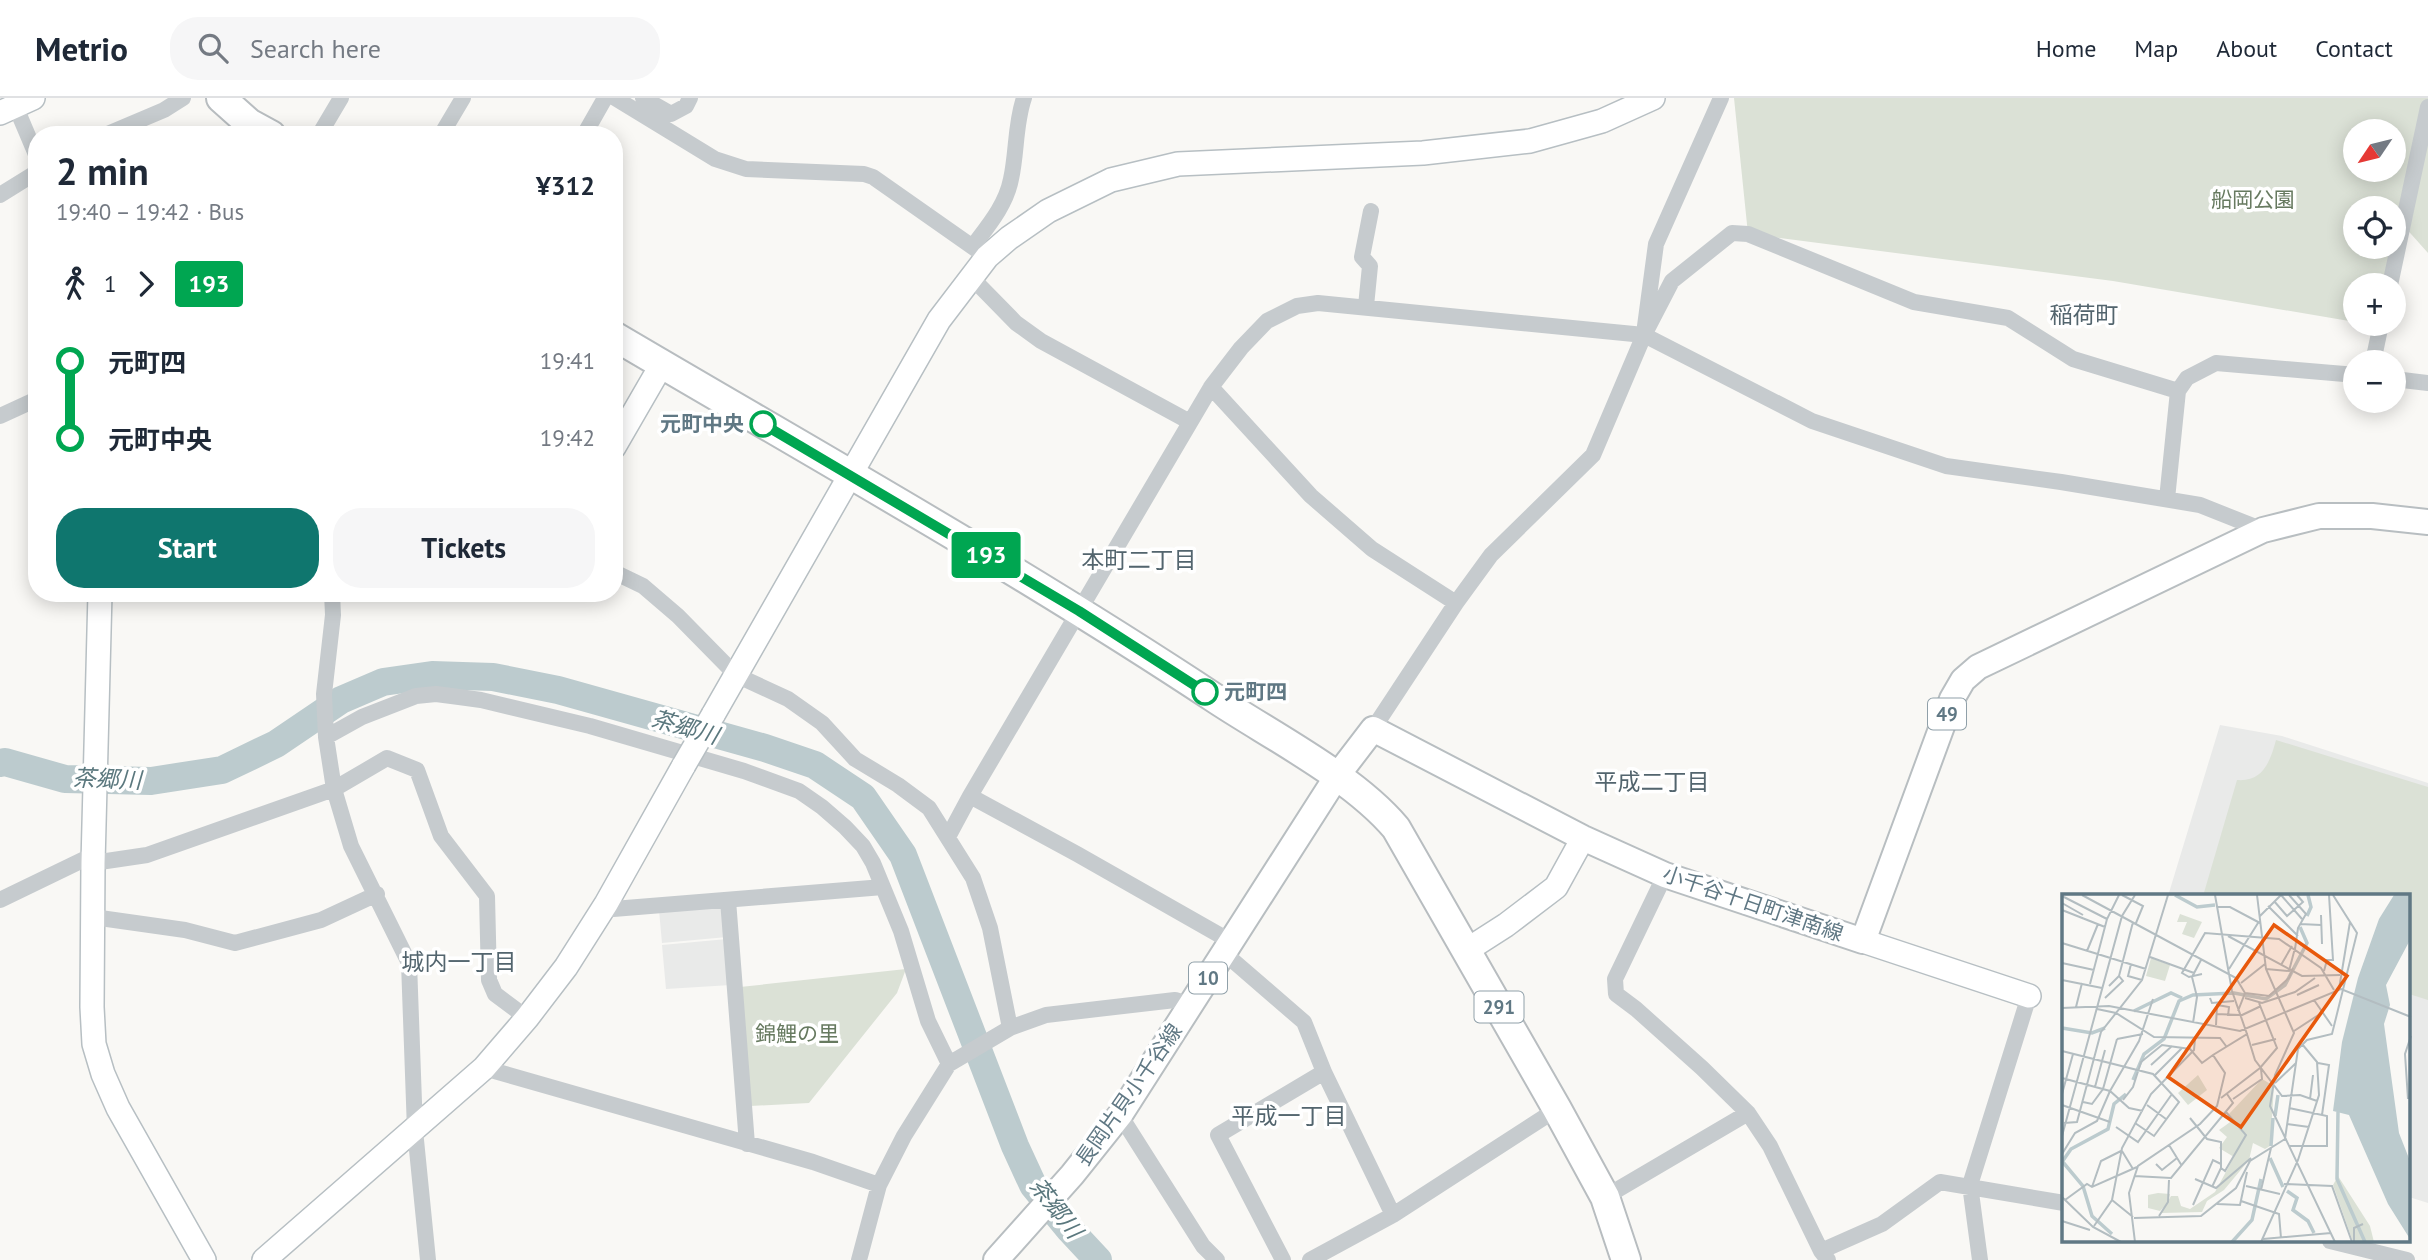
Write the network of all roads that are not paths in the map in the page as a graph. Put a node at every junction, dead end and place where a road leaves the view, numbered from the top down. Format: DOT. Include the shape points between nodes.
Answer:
graph roads {
  1 [pos="183,98"];
  2 [pos="220,98"];
  3 [pos="341,98"];
  4 [pos="463,98"];
  5 [pos="605,98"];
  6 [pos="615,98"];
  7 [pos="643,98"];
  8 [pos="690,98"];
  9 [pos="1024,98"];
  10 [pos="1653,98"];
  11 [pos="1721,98"];
  12 [pos="15,104"];
  13 [pos="2428,107"];
  14 [pos="126,126"];
  15 [pos="249,126"];
  16 [pos="324,126"];
  17 [pos="446,126"];
  18 [pos="589,126"];
  19 [pos="28,135"];
  20 [pos="28,178"];
  21 [pos="0,195"];
  22 [pos="1371,211"];
  23 [pos="980,252"];
  24 [pos="2393,273"];
  25 [pos="971,277"];
  26 [pos="1366,306"];
  27 [pos="1644,335"];
  28 [pos="623,341"];
  29 [pos="662,364"];
  30 [pos="2343,374"];
  31 [pos="2406,380"];
  32 [pos="2428,383"];
  33 [pos="1211,387"];
  34 [pos="2178,391"];
  35 [pos="28,403"];
  36 [pos="0,416"];
  37 [pos="1190,422"];
  38 [pos="623,431"];
  39 [pos="852,476"];
  40 [pos="2167,499"];
  41 [pos="2428,522"];
  42 [pos="2263,530"];
  43 [pos="623,576"];
  44 [pos="100,602"];
  45 [pos="332,602"];
  46 [pos="1456,603"];
  47 [pos="1079,611"];
  48 [pos="736,676"];
  49 [pos="1373,729"];
  50 [pos="325,732"];
  51 [pos="1337,776"];
  52 [pos="334,789"];
  53 [pos="970,796"];
  54 [pos="948,837"];
  55 [pos="1583,838"];
  56 [pos="93,859"];
  57 [pos="1665,875"];
  58 [pos="883,887"];
  59 [pos="377,894"];
  60 [pos="0,900"];
  61 [pos="728,900"];
  62 [pos="601,910"];
  63 [pos="93,917"];
  64 [pos="1863,941"];
  65 [pos="1226,947"];
  66 [pos="1467,950"];
  67 [pos="2029,996"];
  68 [pos="1192,1005"];
  69 [pos="527,1018"];
  70 [pos="1010,1028"];
  71 [pos="952,1062"];
  72 [pos="484,1068"];
  73 [pos="1324,1072"];
  74 [pos="1558,1109"];
  75 [pos="1748,1113"];
  76 [pos="1120,1115"];
  77 [pos="415,1130"];
  78 [pos="747,1143"];
  79 [pos="879,1185"];
  80 [pos="1970,1185"];
  81 [pos="1605,1197"];
  82 [pos="2062,1203"];
  83 [pos="1393,1215"];
  84 [pos="2334,1242"];
  85 [pos="1825,1255"];
  86 [pos="204,1260"];
  87 [pos="264,1260"];
  88 [pos="428,1260"];
  89 [pos="859,1260"];
  90 [pos="996,1260"];
  91 [pos="1217,1260"];
  92 [pos="1283,1260"];
  93 [pos="1310,1260"];
  94 [pos="1626,1260"];
  95 [pos="1980,1260"];
  96 [pos="2407,1260"];
  1 -- 14 [label="street"];
  2 -- 15 [label="highway"];
  3 -- 16 [label="street"];
  4 -- 17 [label="street"];
  5 -- 18 [label="street"];
  6 -- 23 [label="street" via="715,159 746,169 873,177"];
  7 -- 8 [label="street" via="671,114 686,106"];
  9 -- 23 [label="street" via="1017,117 1010,183"];
  10 -- 23 [label="street" via="1602,121 1530,141 1410,154 1178,164 1111,180"];
  11 -- 27 [label="street" via="1656,244"];
  12 -- 19 [label="street"];
  13 -- 24 [label="street"];
  20 -- 21 [label="street"];
  22 -- 26 [label="street" via="1362,257 1370,266"];
  23 -- 25 [label="street"];
  25 -- 37 [label="street" via="1016,323 1041,341"];
  25 -- 39 [label="street" via="939,320"];
  26 -- 27 [label="street"];
  26 -- 33 [label="street" via="1297,306 1268,321"];
  27 -- 34 [label="street" via="1672,281 1732,233 1748,234 1914,302 2008,318 2073,359"];
  27 -- 40 [label="street" via="1812,421 1946,466"];
  27 -- 46 [label="street" via="1593,455 1492,555"];
  28 -- 29 [label="highway, 291"];
  29 -- 38 [label="street"];
  29 -- 39 [label="highway, 291"];
  30 -- 34 [label="street" via="2216,363 2188,378"];
  31 -- 32 [label="street"];
  33 -- 37 [label="street"];
  33 -- 46 [label="street" via="1311,496 1372,549"];
  34 -- 40 [label="street"];
  35 -- 36 [label="street"];
  37 -- 47 [label="street"];
  39 -- 47 [label="highway, 291"];
  39 -- 48 [label="street"];
  40 -- 42 [label="street" via="2200,505"];
  41 -- 42 [label="main road, 小千谷十日町津南線 / 49" via="2319,516"];
  42 -- 64 [label="main road, 小千谷十日町津南線 / 49" via="1979,667 1963,680"];
  43 -- 48 [label="street" via="643,586 678,616"];
  44 -- 56 [label="street"];
  45 -- 50 [label="street"];
  46 -- 49 [label="street"];
  47 -- 51 [label="highway, 291"];
  47 -- 53 [label="street"];
  48 -- 54 [label="street" via="788,699 822,723 855,759 929,808"];
  48 -- 62 [label="street, bridge"];
  49 -- 51 [label="main road"];
  49 -- 55 [label="main road, 小千谷十日町津南線"];
  50 -- 52 [label="street"];
  50 -- 58 [label="street" via="416,696 436,694 481,699 590,726 799,791 863,846"];
  51 -- 65 [label="main road, 長岡片貝小千谷線 / 10"];
  51 -- 66 [label="highway, 291" via="1396,828"];
  52 -- 56 [label="street" via="147,855"];
  52 -- 59 [label="street" via="351,846"];
  52 -- 69 [label="street" via="387,758 417,770 441,836 487,896 489,980 495,994"];
  53 -- 54 [label="street"];
  53 -- 65 [label="street" via="1077,854"];
  54 -- 70 [label="street" via="973,878 990,928"];
  55 -- 57 [label="main road, 小千谷十日町津南線"];
  55 -- 66 [label="street" via="1556,887"];
  56 -- 60 [label="street"];
  56 -- 63 [label="street"];
  57 -- 64 [label="main road, 小千谷十日町津南線"];
  57 -- 75 [label="street" via="1615,979 1616,994"];
  58 -- 61 [label="street"];
  58 -- 71 [label="street" via="928,1021"];
  59 -- 63 [label="street" via="321,920 235,943 185,930"];
  59 -- 77 [label="street" via="409,963"];
  61 -- 62 [label="street"];
  61 -- 78 [label="street"];
  62 -- 69 [label="street"];
  63 -- 86 [label="street" via="94,1044 103,1074"];
  64 -- 67 [label="street"];
  65 -- 68 [label="main road, 長岡片貝小千谷線 / 10"];
  65 -- 73 [label="street" via="1304,1022"];
  66 -- 74 [label="highway, 291"];
  67 -- 80 [label="street"];
  68 -- 70 [label="street" via="1175,1000 1077,1010"];
  68 -- 76 [label="main road, 長岡片貝小千谷線 / 10"];
  69 -- 72 [label="street"];
  70 -- 71 [label="street"];
  71 -- 79 [label="street" via="904,1136"];
  72 -- 77 [label="street"];
  72 -- 78 [label="street"];
  73 -- 83 [label="street"];
  73 -- 92 [label="street" via="1218,1135"];
  74 -- 81 [label="highway, 291"];
  74 -- 83 [label="street"];
  75 -- 81 [label="street"];
  75 -- 85 [label="street" via="1770,1146"];
  76 -- 90 [label="main road, 長岡片貝小千谷線 / 10"];
  76 -- 91 [label="street"];
  77 -- 87 [label="street"];
  77 -- 88 [label="street"];
  78 -- 79 [label="street"];
  79 -- 89 [label="street"];
  80 -- 82 [label="street"];
  80 -- 85 [label="street" via="1940,1182 1882,1224"];
  80 -- 95 [label="street"];
  81 -- 94 [label="highway, 291"];
  83 -- 93 [label="street"];
  84 -- 96 [label="street"];
}
